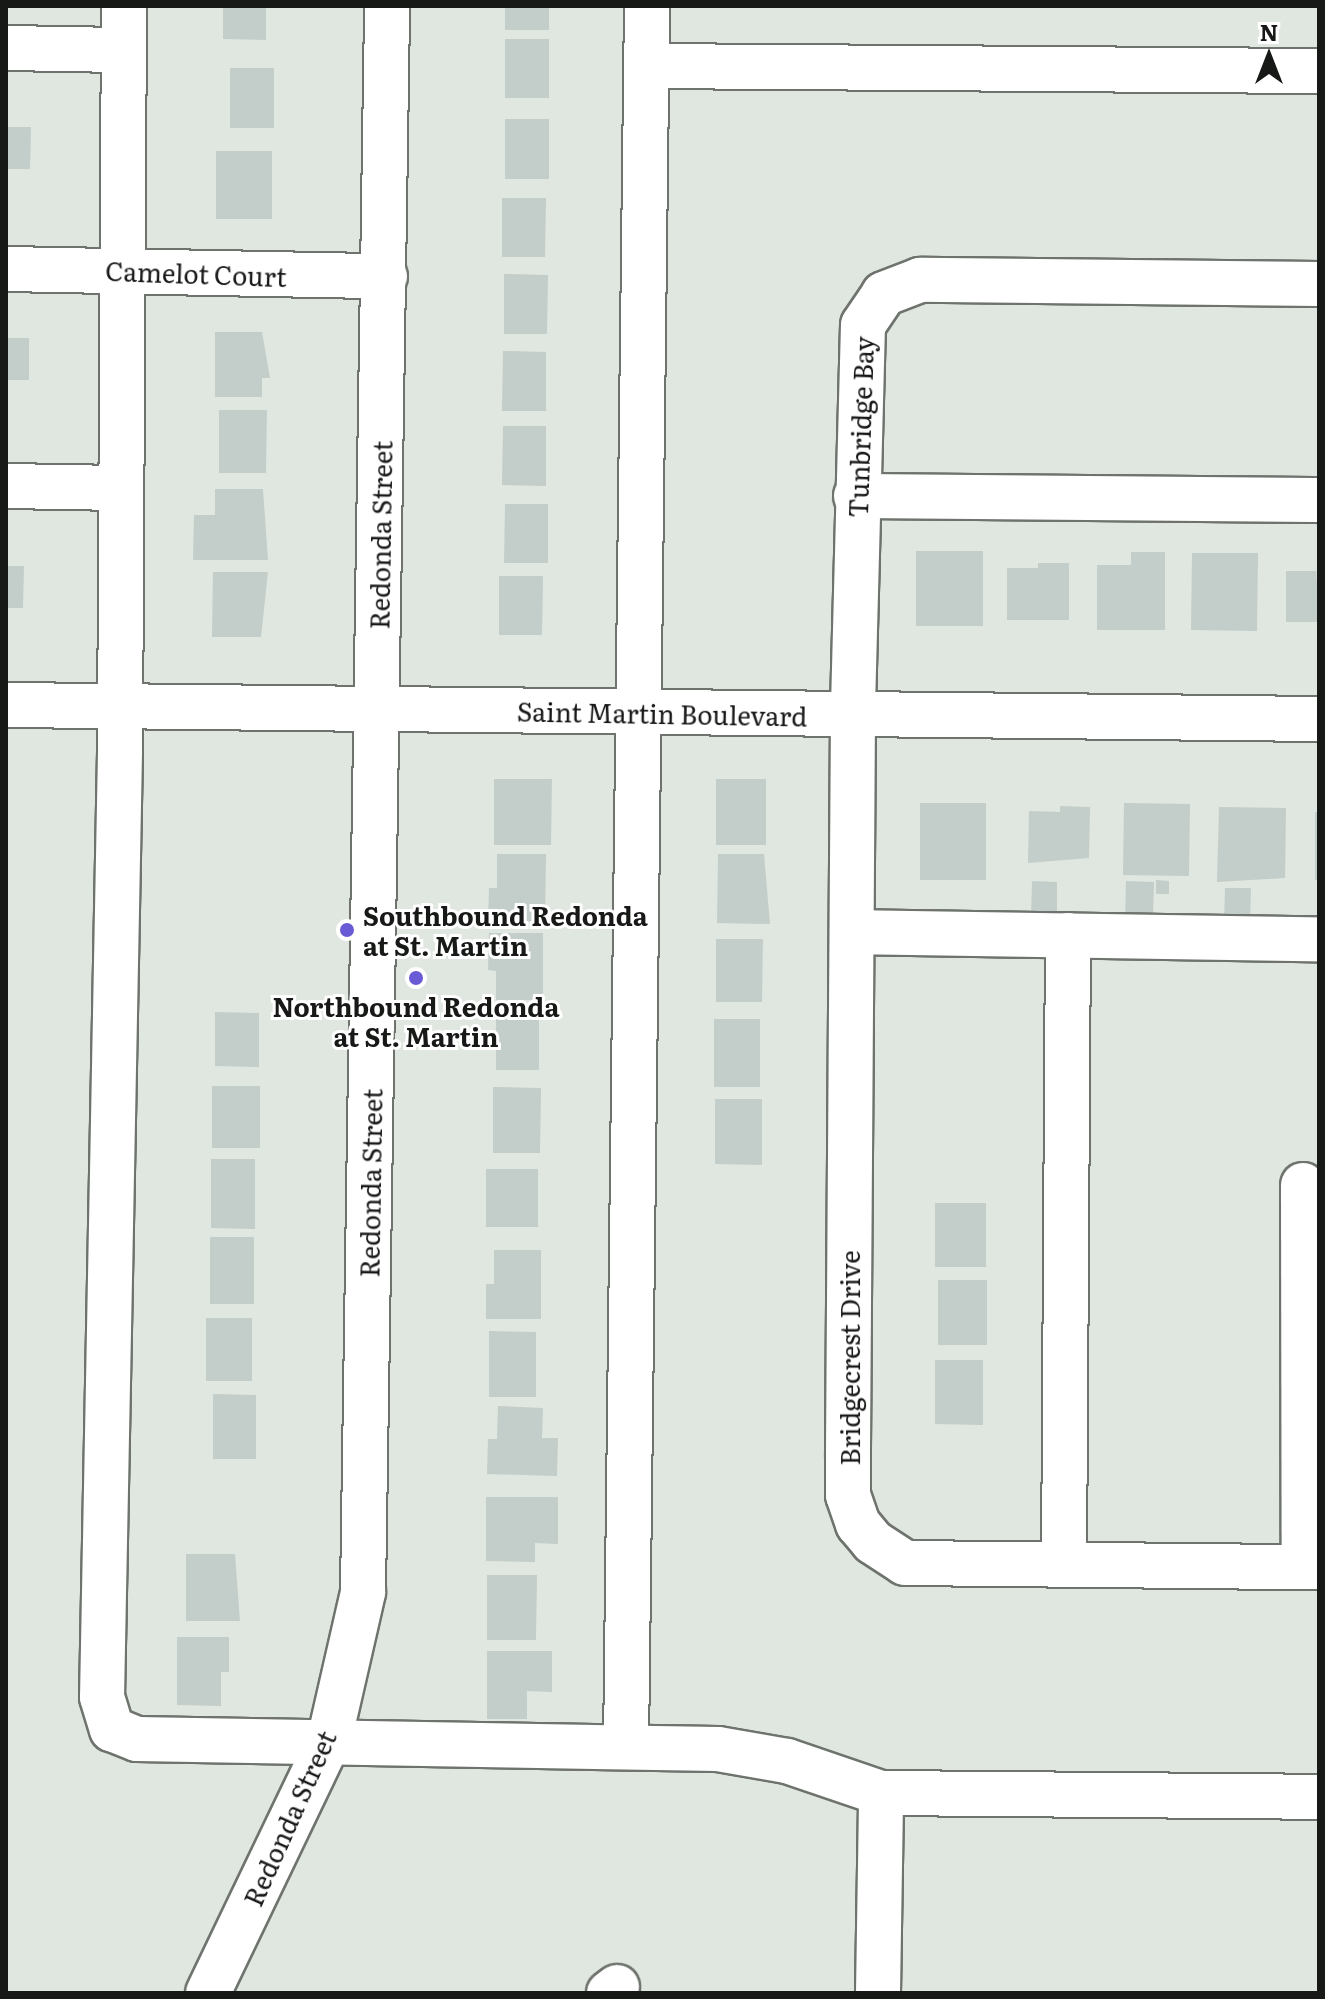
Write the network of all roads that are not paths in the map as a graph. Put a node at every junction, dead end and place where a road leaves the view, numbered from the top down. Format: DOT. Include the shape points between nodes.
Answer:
graph roads {
  1 [pos="124,6"];
  2 [pos="387,6"];
  3 [pos="647,6"];
  4 [pos="6,48"];
  5 [pos="124,50"];
  6 [pos="647,66"];
  7 [pos="1319,71"];
  8 [pos="6,269"];
  9 [pos="122,270"];
  10 [pos="385,276"];
  11 [pos="1319,284"];
  12 [pos="6,486"];
  13 [pos="119,488"];
  14 [pos="856,496"];
  15 [pos="1319,500"];
  16 [pos="6,705"];
  17 [pos="119,706"];
  18 [pos="377,709"];
  19 [pos="637,714"];
  20 [pos="853,715"];
  21 [pos="1319,719"];
  22 [pos="853,932"];
  23 [pos="1068,935"];
  24 [pos="1319,939"];
  25 [pos="1303,1185"];
  26 [pos="1064,1565"];
  27 [pos="1312,1567"];
  28 [pos="329,1741"];
  29 [pos="626,1747"];
  30 [pos="881,1793"];
  31 [pos="1319,1797"];
  32 [pos="208,1993"];
  33 [pos="878,1993"];
  1 -- 5 [label="street"];
  2 -- 10 [label="street, Redonda Street"];
  3 -- 6 [label="street"];
  4 -- 5 [label="street"];
  5 -- 9 [label="street"];
  6 -- 7 [label="street"];
  6 -- 19 [label="street"];
  8 -- 9 [label="street, Camelot Court"];
  9 -- 10 [label="street, Camelot Court"];
  9 -- 13 [label="street"];
  10 -- 18 [label="street, Redonda Street"];
  11 -- 14 [label="street, Tunbridge Bay" via="920,280 884,294 863,325"];
  12 -- 13 [label="street"];
  13 -- 17 [label="street"];
  14 -- 15 [label="street"];
  14 -- 20 [label="street, Tunbridge Bay"];
  16 -- 17 [label="street, Saint Martin Boulevard"];
  17 -- 18 [label="street, Saint Martin Boulevard"];
  17 -- 28 [label="street" via="102,1697 112,1729 137,1739"];
  18 -- 19 [label="street, Saint Martin Boulevard"];
  18 -- 28 [label="street, Redonda Street" via="363,1592"];
  19 -- 20 [label="street, Saint Martin Boulevard"];
  19 -- 29 [label="street"];
  20 -- 21 [label="street, Saint Martin Boulevard"];
  20 -- 22 [label="street, Bridgecrest Drive"];
  22 -- 23 [label="street"];
  22 -- 26 [label="street, Bridgecrest Drive" via="848,1495 858,1524 873,1542 905,1563"];
  23 -- 24 [label="street"];
  23 -- 26 [label="street"];
  25 -- 27 [label="street"];
  26 -- 27 [label="street, Bridgecrest Drive"];
  28 -- 29 [label="street"];
  28 -- 32 [label="street, Redonda Street"];
  29 -- 30 [label="street" via="718,1749 787,1761"];
  30 -- 31 [label="street"];
  30 -- 33 [label="street"];
}
